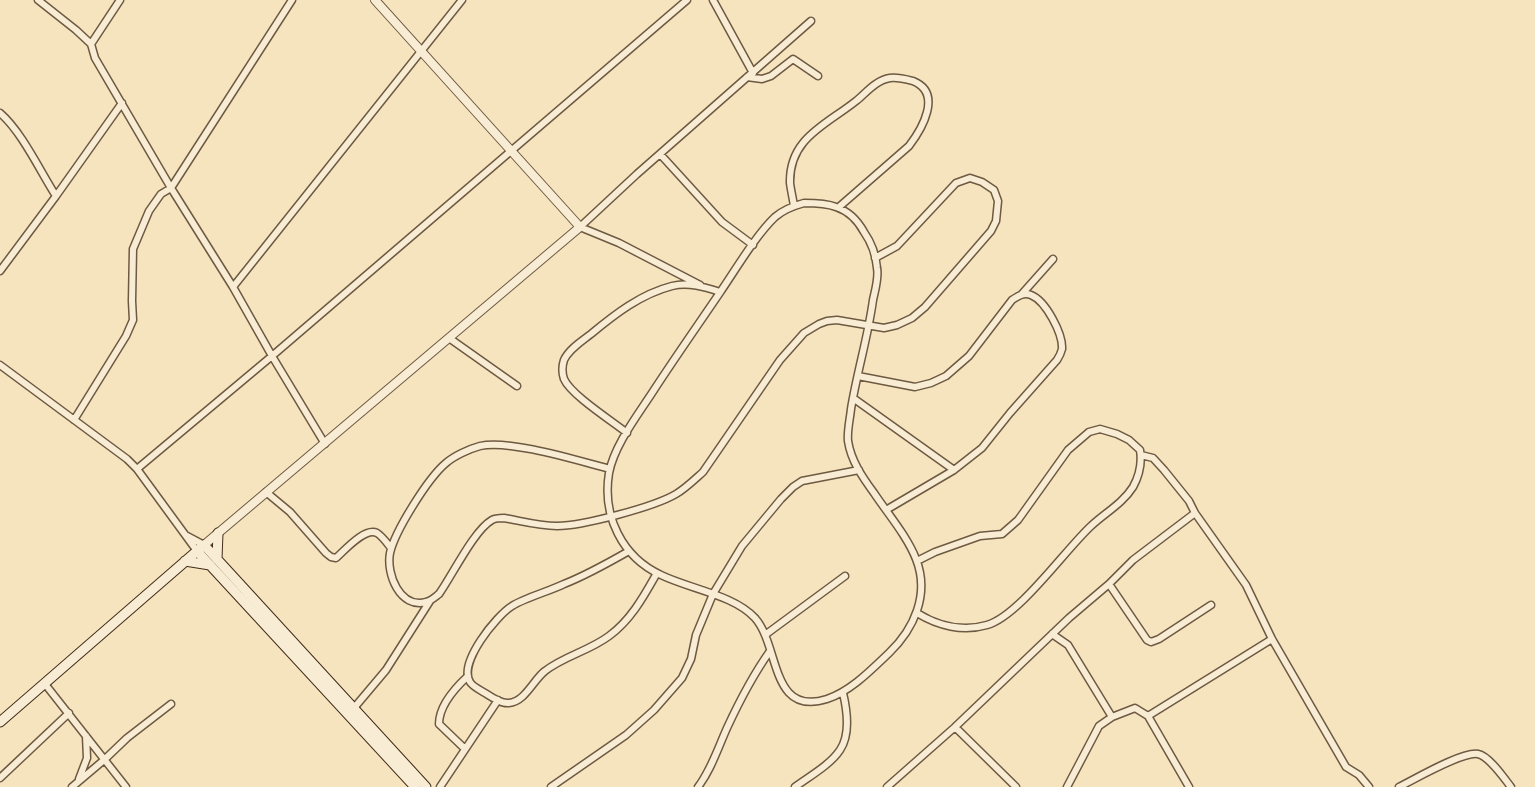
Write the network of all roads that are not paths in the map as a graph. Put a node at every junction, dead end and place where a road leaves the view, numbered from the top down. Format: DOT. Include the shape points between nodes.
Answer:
graph roads {
  1 [pos="38,0"];
  2 [pos="120,0"];
  3 [pos="292,0"];
  4 [pos="375,0"];
  5 [pos="462,0"];
  6 [pos="687,0"];
  7 [pos="713,0"];
  8 [pos="811,21"];
  9 [pos="90,44"];
  10 [pos="421,50"];
  11 [pos="750,75"];
  12 [pos="818,76"];
  13 [pos="122,103"];
  14 [pos="0,113"];
  15 [pos="512,151"];
  16 [pos="660,154"];
  17 [pos="171,188"];
  18 [pos="56,196"];
  19 [pos="794,206"];
  20 [pos="839,207"];
  21 [pos="580,228"];
  22 [pos="753,245"];
  23 [pos="875,258"];
  24 [pos="1053,258"];
  25 [pos="0,271"];
  26 [pos="700,285"];
  27 [pos="233,287"];
  28 [pos="720,292"];
  29 [pos="1021,294"];
  30 [pos="870,326"];
  31 [pos="449,338"];
  32 [pos="272,356"];
  33 [pos="0,365"];
  34 [pos="858,376"];
  35 [pos="517,386"];
  36 [pos="853,398"];
  37 [pos="74,420"];
  38 [pos="627,433"];
  39 [pos="325,444"];
  40 [pos="1141,455"];
  41 [pos="137,469"];
  42 [pos="610,469"];
  43 [pos="859,470"];
  44 [pos="954,470"];
  45 [pos="266,492"];
  46 [pos="886,510"];
  47 [pos="1195,513"];
  48 [pos="611,515"];
  49 [pos="218,533"];
  50 [pos="200,548"];
  51 [pos="392,548"];
  52 [pos="628,551"];
  53 [pos="917,561"];
  54 [pos="185,562"];
  55 [pos="214,562"];
  56 [pos="657,573"];
  57 [pos="846,576"];
  58 [pos="1109,584"];
  59 [pos="713,594"];
  60 [pos="430,601"];
  61 [pos="1211,605"];
  62 [pos="917,613"];
  63 [pos="1052,634"];
  64 [pos="764,636"];
  65 [pos="1272,639"];
  66 [pos="770,651"];
  67 [pos="318,675"];
  68 [pos="468,676"];
  69 [pos="45,684"];
  70 [pos="843,692"];
  71 [pos="498,700"];
  72 [pos="171,704"];
  73 [pos="354,708"];
  74 [pos="69,713"];
  75 [pos="1148,716"];
  76 [pos="1112,717"];
  77 [pos="0,722"];
  78 [pos="955,727"];
  79 [pos="86,736"];
  80 [pos="465,749"];
  81 [pos="104,760"];
  82 [pos="0,778"];
  83 [pos="78,781"];
  84 [pos="72,787"];
  85 [pos="126,787"];
  86 [pos="414,787"];
  87 [pos="426,787"];
  88 [pos="440,787"];
  89 [pos="551,787"];
  90 [pos="698,787"];
  91 [pos="795,787"];
  92 [pos="888,787"];
  93 [pos="1016,787"];
  94 [pos="1067,787"];
  95 [pos="1189,787"];
  96 [pos="1369,787"];
  97 [pos="1399,787"];
  98 [pos="1511,787"];
  1 -- 9 [label="street"];
  2 -- 9 [label="street"];
  3 -- 17 [label="street"];
  4 -- 10 [label="street"];
  5 -- 10 [label="street"];
  6 -- 15 [label="street"];
  7 -- 11 [label="street"];
  8 -- 11 [label="street"];
  9 -- 13 [label="street"];
  10 -- 15 [label="street"];
  10 -- 27 [label="street"];
  11 -- 12 [label="street" via="762,79 771,76 793,59"];
  11 -- 16 [label="street"];
  13 -- 17 [label="street"];
  13 -- 18 [label="street"];
  14 -- 18 [label="street" via="17,129"];
  15 -- 21 [label="street"];
  15 -- 32 [label="street"];
  16 -- 21 [label="street"];
  16 -- 22 [label="street" via="722,222"];
  17 -- 27 [label="street"];
  17 -- 37 [label="street" via="161,194 149,211 133,249 133,320"];
  18 -- 25 [label="street"];
  19 -- 20 [label="street" via="804,202"];
  19 -- 20 [label="street" via="790,182 798,148 805,138 876,84 889,78 904,78 918,83 927,92 929,104 918,135 899,156"];
  19 -- 22 [label="street" via="775,217"];
  20 -- 23 [label="street" via="860,225"];
  21 -- 26 [label="street" via="619,243"];
  21 -- 31 [label="street"];
  22 -- 28 [label="street"];
  23 -- 30 [label="street" via="878,271"];
  23 -- 30 [label="street" via="897,246 956,183 970,178 994,190 998,201 991,231 925,307 897,325 884,328"];
  24 -- 29 [label="street"];
  26 -- 28 [label="street"];
  26 -- 38 [label="street" via="673,286 618,311 564,359 564,379 572,390"];
  27 -- 32 [label="street"];
  28 -- 38 [label="street"];
  29 -- 34 [label="street" via="1012,300 969,356 931,384 915,387"];
  29 -- 44 [label="street" via="1041,302 1050,314 1062,350 982,448"];
  30 -- 34 [label="street"];
  30 -- 48 [label="street" via="827,321 804,333 780,360 692,482 654,504"];
  31 -- 35 [label="street"];
  31 -- 39 [label="street"];
  32 -- 39 [label="street"];
  32 -- 41 [label="street"];
  33 -- 37 [label="street"];
  34 -- 36 [label="street"];
  36 -- 43 [label="street" via="848,441"];
  36 -- 44 [label="street"];
  37 -- 41 [label="street"];
  38 -- 42 [label="street"];
  39 -- 45 [label="street"];
  40 -- 47 [label="street" via="1153,458"];
  40 -- 53 [label="street" via="1138,447 1117,434 1100,429 1088,432 1068,450 1018,520 1002,534 980,536"];
  40 -- 62 [label="street" via="1139,476 1132,489 1090,526 1031,592 999,620 987,625 953,628 931,622"];
  41 -- 50 [label="street" via="186,535"];
  42 -- 48 [label="street" via="607,491"];
  42 -- 51 [label="street" via="495,444 479,446 445,464 422,493"];
  43 -- 46 [label="street"];
  43 -- 59 [label="street" via="802,481 793,487 742,546"];
  44 -- 46 [label="street"];
  45 -- 49 [label="street"];
  45 -- 51 [label="street" via="334,558 364,533 372,531"];
  46 -- 53 [label="street"];
  47 -- 58 [label="street" via="1132,560"];
  47 -- 65 [label="street" via="1246,585"];
  48 -- 52 [label="street"];
  48 -- 60 [label="street" via="560,526 504,518 492,520 476,536 439,594"];
  49 -- 50 [label="street"];
  49 -- 55 [label="main road"];
  50 -- 54 [label="main road"];
  50 -- 55 [label="main road"];
  51 -- 60 [label="street" via="389,569 400,593 416,603"];
  52 -- 56 [label="street" via="646,568"];
  52 -- 68 [label="street" via="565,584 512,605 495,620 478,645 468,664"];
  53 -- 62 [label="street" via="921,597"];
  54 -- 55 [label="main road"];
  54 -- 69 [label="main road"];
  55 -- 67 [label="main road"];
  56 -- 59 [label="street"];
  56 -- 71 [label="street" via="627,620 608,637 544,672 522,697 510,703"];
  57 -- 64 [label="street"];
  58 -- 61 [label="street" via="1146,640 1151,642"];
  58 -- 63 [label="street"];
  59 -- 64 [label="street" via="738,605 755,618"];
  59 -- 89 [label="street" via="688,665 670,693 626,735"];
  60 -- 73 [label="street" via="386,670"];
  62 -- 70 [label="street" via="898,644"];
  63 -- 76 [label="street" via="1068,646"];
  63 -- 78 [label="street"];
  64 -- 66 [label="street"];
  65 -- 75 [label="street"];
  65 -- 96 [label="street" via="1346,768 1359,775"];
  66 -- 70 [label="street" via="779,676 797,700 813,702"];
  66 -- 90 [label="street"];
  67 -- 73 [label="main road"];
  67 -- 86 [label="main road"];
  68 -- 71 [label="street" via="470,683"];
  68 -- 80 [label="street" via="451,694 439,720 439,724"];
  69 -- 74 [label="street"];
  69 -- 77 [label="main road"];
  70 -- 91 [label="street" via="847,715 840,749"];
  71 -- 80 [label="street"];
  72 -- 81 [label="street"];
  73 -- 87 [label="main road"];
  74 -- 79 [label="street"];
  74 -- 82 [label="street"];
  75 -- 76 [label="street" via="1135,708"];
  75 -- 95 [label="street"];
  76 -- 94 [label="street" via="1099,726"];
  78 -- 92 [label="street"];
  78 -- 93 [label="street"];
  79 -- 81 [label="street"];
  79 -- 83 [label="street" via="87,758"];
  80 -- 88 [label="street"];
  81 -- 83 [label="street"];
  81 -- 85 [label="street"];
  83 -- 84 [label="street"];
  97 -- 98 [label="street" via="1465,755 1479,754"];
}
